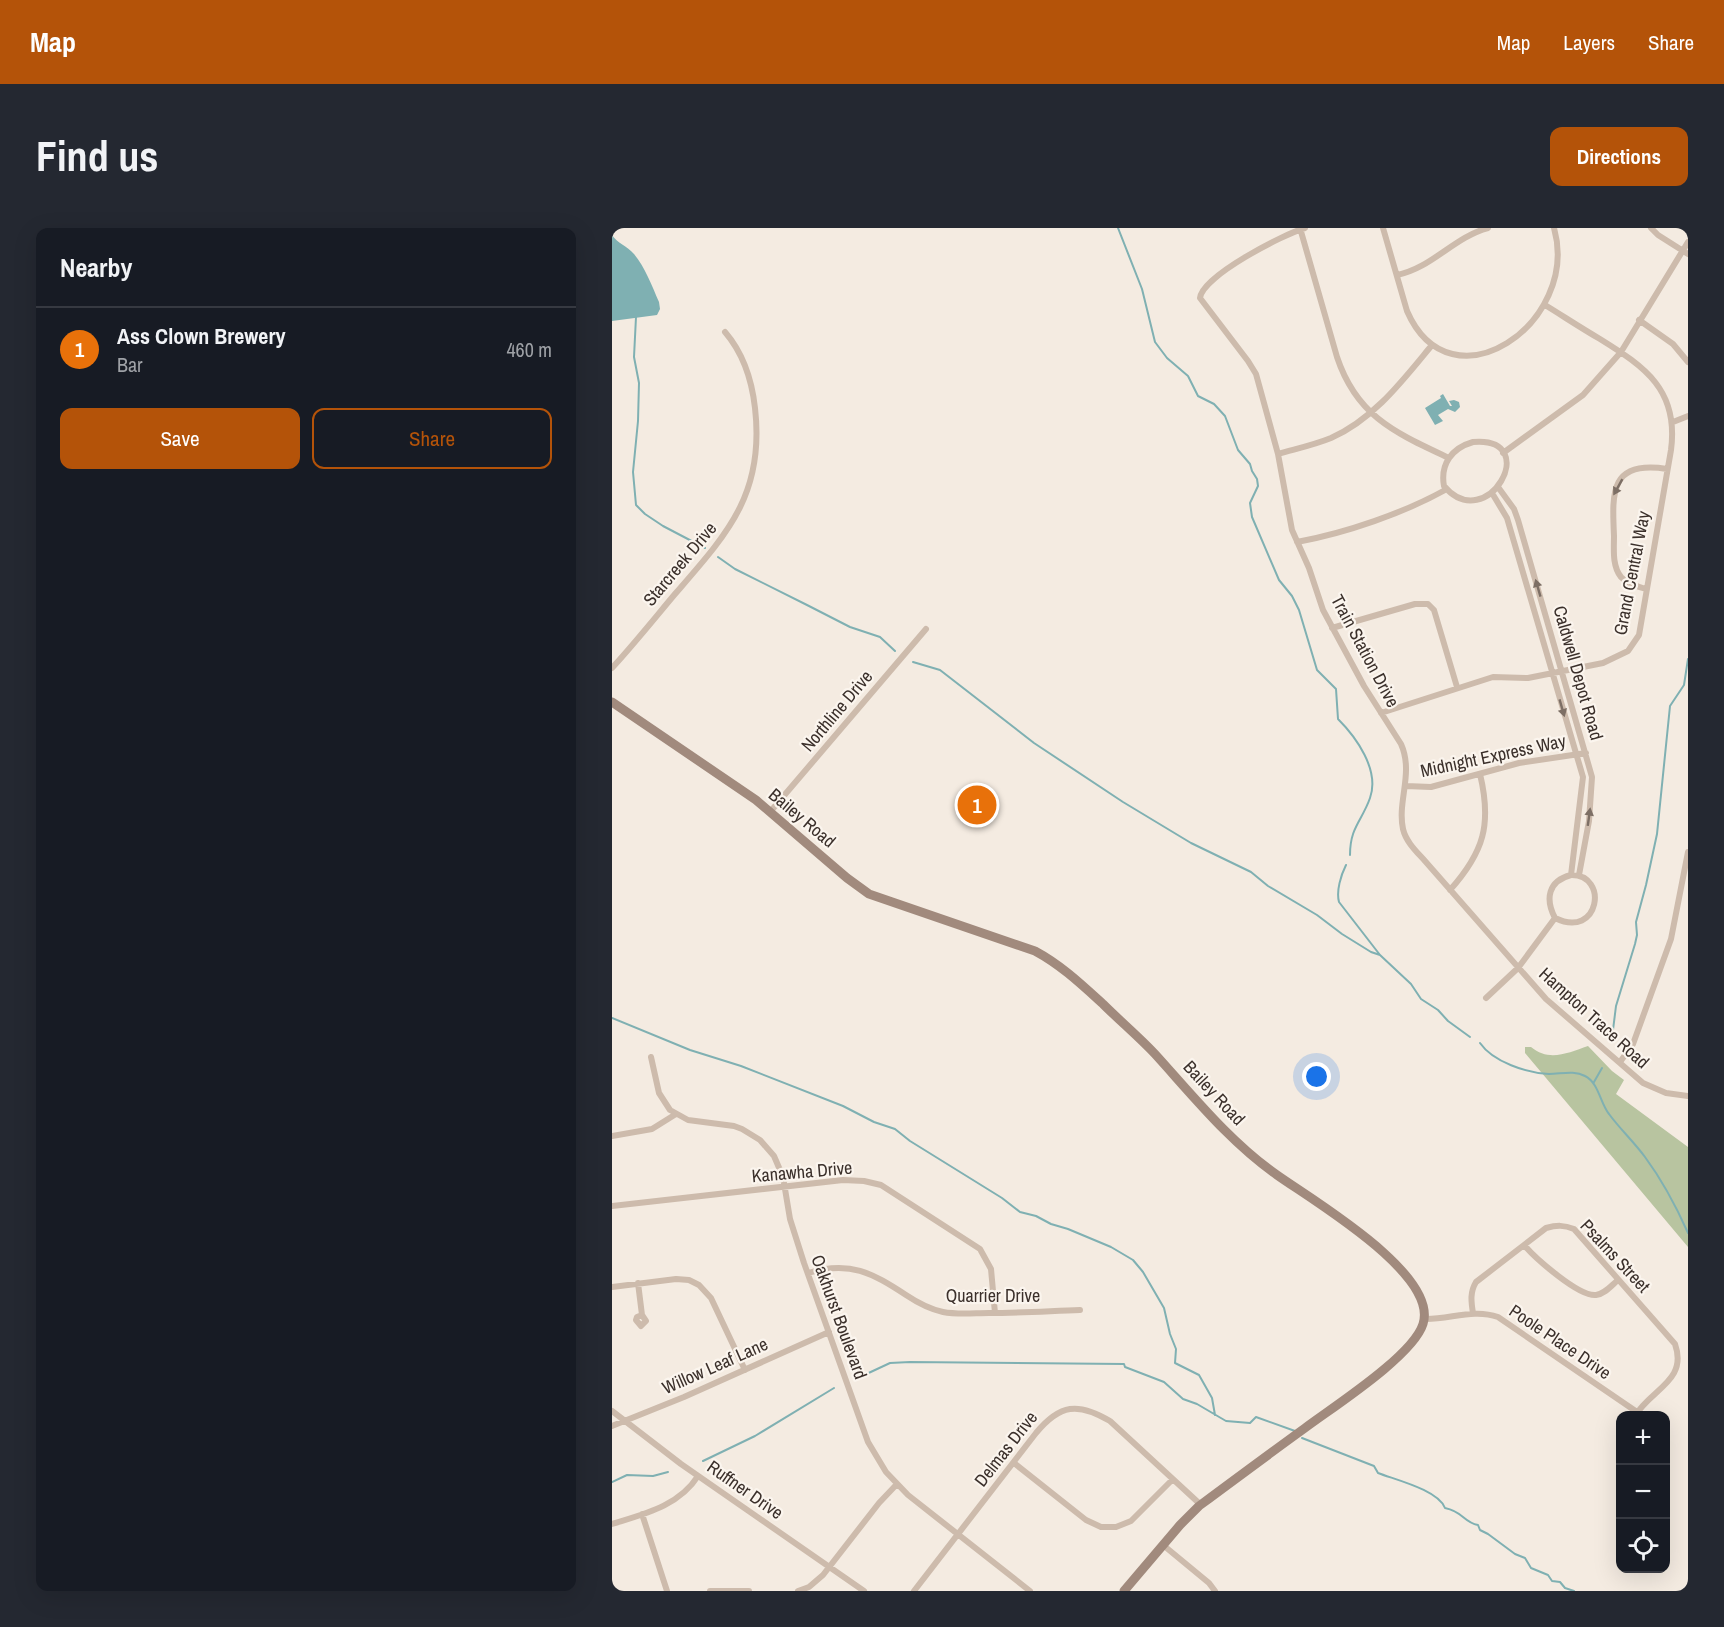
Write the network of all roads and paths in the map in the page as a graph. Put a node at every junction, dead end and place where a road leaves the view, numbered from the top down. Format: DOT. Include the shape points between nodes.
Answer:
graph roads {
  1 [pos="1302,228"];
  2 [pos="1383,228"];
  3 [pos="1488,228"];
  4 [pos="1554,228"];
  5 [pos="1651,228"];
  6 [pos="1688,242"];
  7 [pos="1685,253"];
  8 [pos="1397,275"];
  9 [pos="1545,305"];
  10 [pos="1639,320"];
  11 [pos="726,332"];
  12 [pos="1432,345"];
  13 [pos="1621,352"];
  14 [pos="1688,362"];
  15 [pos="1371,412"];
  16 [pos="1688,416"];
  17 [pos="1673,422"];
  18 [pos="1503,453"];
  19 [pos="1278,454"];
  20 [pos="1449,458"];
  21 [pos="1667,469"];
  22 [pos="1498,487"];
  23 [pos="1447,489"];
  24 [pos="1492,493"];
  25 [pos="1297,542"];
  26 [pos="1646,589"];
  27 [pos="1332,628"];
  28 [pos="926,629"];
  29 [pos="612,668"];
  30 [pos="1561,671"];
  31 [pos="1552,673"];
  32 [pos="1457,687"];
  33 [pos="612,702"];
  34 [pos="1381,713"];
  35 [pos="1586,753"];
  36 [pos="1576,755"];
  37 [pos="1480,774"];
  38 [pos="1406,786"];
  39 [pos="770,812"];
  40 [pos="1688,852"];
  41 [pos="1571,875"];
  42 [pos="1579,875"];
  43 [pos="1450,890"];
  44 [pos="1555,918"];
  45 [pos="1518,968"];
  46 [pos="1486,998"];
  47 [pos="651,1057"];
  48 [pos="1620,1062"];
  49 [pos="1688,1096"];
  50 [pos="676,1114"];
  51 [pos="612,1136"];
  52 [pos="785,1188"];
  53 [pos="612,1206"];
  54 [pos="1524,1245"];
  55 [pos="808,1273"];
  56 [pos="1618,1280"];
  57 [pos="638,1283"];
  58 [pos="612,1287"];
  59 [pos="1080,1310"];
  60 [pos="994,1313"];
  61 [pos="1473,1313"];
  62 [pos="642,1315"];
  63 [pos="1424,1320"];
  64 [pos="829,1332"];
  65 [pos="745,1370"];
  66 [pos="612,1411"];
  67 [pos="1632,1411"];
  68 [pos="1639,1411"];
  69 [pos="624,1421"];
  70 [pos="612,1426"];
  71 [pos="1014,1463"];
  72 [pos="698,1476"];
  73 [pos="1172,1480"];
  74 [pos="897,1484"];
  75 [pos="1201,1505"];
  76 [pos="642,1514"];
  77 [pos="612,1524"];
  78 [pos="957,1534"];
  79 [pos="1163,1545"];
  80 [pos="829,1567"];
  81 [pos="667,1591"];
  82 [pos="710,1591"];
  83 [pos="748,1591"];
  84 [pos="798,1591"];
  85 [pos="864,1591"];
  86 [pos="914,1591"];
  87 [pos="1030,1591"];
  88 [pos="1124,1591"];
  89 [pos="1215,1591"];
  1 -- 15 [label="street" via="1342,373"];
  1 -- 19 [label="street, Train Station Drive" via="1218,273 1200,293 1200,300 1256,374"];
  2 -- 8 [label="street"];
  3 -- 8 [label="street" via="1468,236 1417,270"];
  4 -- 9 [label="street" via="1557,275"];
  5 -- 7 [label="street"];
  6 -- 7 [label="street"];
  7 -- 10 [label="street"];
  8 -- 12 [label="street" via="1412,324"];
  9 -- 12 [label="street" via="1513,340 1489,352 1462,356"];
  9 -- 13 [label="street, Grand Central Way"];
  10 -- 13 [label="street"];
  10 -- 14 [label="street" via="1673,344"];
  11 -- 29 [label="street, Starcreek Drive" via="746,368 755,402 756,455 748,490 724,537"];
  12 -- 15 [label="street"];
  13 -- 17 [label="street, Grand Central Way" via="1638,363 1661,389"];
  13 -- 18 [label="street" via="1583,395"];
  15 -- 19 [label="street" via="1332,438"];
  15 -- 20 [label="street" via="1394,431"];
  16 -- 17 [label="street"];
  17 -- 21 [label="street, Grand Central Way"];
  18 -- 20 [label="street" via="1493,444 1480,442 1461,447"];
  18 -- 22 [label="street" via="1506,471"];
  19 -- 25 [label="street, Train Station Drive"];
  20 -- 23 [label="street" via="1443,471"];
  21 -- 26 [label="street, Grand Central Way"];
  21 -- 26 [label="street, one-way" via="1648,467 1630,471 1613,496 1617,570 1629,584"];
  22 -- 24 [label="street"];
  30 -- 22 [label="street, Caldwell Depot Road, one-way" via="1518,520"];
  23 -- 24 [label="street" via="1467,499"];
  23 -- 25 [label="street" via="1390,516"];
  24 -- 31 [label="street, Caldwell Depot Road" via="1507,518"];
  25 -- 27 [label="street, Train Station Drive"];
  26 -- 30 [label="street, Grand Central Way" via="1638,635 1628,651 1603,663"];
  27 -- 32 [label="street" via="1415,604 1428,604 1434,610"];
  27 -- 34 [label="street, Train Station Drive"];
  28 -- 39 [label="street, Northline Drive"];
  30 -- 31 [label="street, Grand Central Way"];
  30 -- 35 [label="street, Caldwell Depot Road"];
  31 -- 32 [label="street, Grand Central Way" via="1528,678 1493,677"];
  31 -- 36 [label="street, Caldwell Depot Road, one-way"];
  32 -- 34 [label="street, Grand Central Way"];
  33 -- 39 [label="street, Bailey Road"];
  34 -- 38 [label="street, Train Station Drive" via="1405,753"];
  35 -- 36 [label="street, Midnight Express Way"];
  42 -- 35 [label="street, Caldwell Depot Road, one-way" via="1592,790"];
  36 -- 37 [label="street, Midnight Express Way" via="1519,763"];
  36 -- 41 [label="street, Caldwell Depot Road" via="1583,787"];
  37 -- 38 [label="street, Midnight Express Way" via="1431,788"];
  37 -- 43 [label="street" via="1485,794 1484,835 1468,870"];
  38 -- 43 [label="street, Train Station Drive" via="1403,829"];
  39 -- 63 [label="street, Bailey Road" via="869,894 1035,951 1066,970 1154,1053 1228,1134 1398,1265 1416,1290"];
  40 -- 48 [label="street" via="1671,939 1633,1044"];
  41 -- 42 [label="street"];
  41 -- 44 [label="street" via="1553,885 1550,903"];
  42 -- 44 [label="street" via="1594,893 1594,910 1571,923"];
  43 -- 45 [label="street, Train Station Drive"];
  44 -- 45 [label="street"];
  45 -- 46 [label="street"];
  45 -- 48 [label="street, Hampton Trace Road" via="1545,999"];
  47 -- 50 [label="street" via="659,1093"];
  48 -- 49 [label="street, Hampton Trace Road" via="1644,1083 1666,1093"];
  50 -- 51 [label="street" via="652,1129"];
  50 -- 52 [label="street, Oakhurst Boulevard" via="688,1120 734,1125 760,1140 774,1156"];
  52 -- 53 [label="street, Kanawha Drive"];
  52 -- 55 [label="street, Oakhurst Boulevard" via="790,1220"];
  52 -- 60 [label="street, Kanawha Drive" via="864,1181 881,1185 907,1200 980,1249 991,1269"];
  54 -- 56 [label="street" via="1540,1262 1584,1293 1597,1295"];
  54 -- 56 [label="street, Psalms Street" via="1546,1228 1574,1229"];
  54 -- 61 [label="street, Psalms Street" via="1476,1282 1471,1292"];
  55 -- 60 [label="street, Quarrier Drive" via="861,1269 932,1309"];
  55 -- 64 [label="street, Oakhurst Boulevard"];
  56 -- 68 [label="street, Psalms Street" via="1675,1344 1681,1360 1674,1378"];
  57 -- 58 [label="street"];
  57 -- 62 [label="street"];
  57 -- 65 [label="street" via="683,1279 704,1289"];
  59 -- 60 [label="street, Quarrier Drive"];
  61 -- 63 [label="street, Poole Place Drive"];
  61 -- 67 [label="street, Poole Place Drive" via="1498,1317"];
  63 -- 75 [label="street" via="1415,1338 1374,1378"];
  64 -- 65 [label="street, Willow Leaf Lane"];
  64 -- 74 [label="street, Oakhurst Boulevard" via="868,1442"];
  65 -- 69 [label="street, Willow Leaf Lane"];
  66 -- 69 [label="street, Ruffner Drive"];
  69 -- 70 [label="street, Willow Leaf Lane"];
  69 -- 72 [label="street, Ruffner Drive"];
  71 -- 73 [label="street" via="1086,1520 1101,1527 1131,1521"];
  71 -- 73 [label="street, Delmas Drive" via="1052,1416 1081,1408 1110,1421"];
  71 -- 78 [label="street, Delmas Drive"];
  72 -- 76 [label="street" via="675,1499"];
  72 -- 80 [label="street, Ruffner Drive"];
  73 -- 75 [label="street, Delmas Drive"];
  74 -- 78 [label="street, Oakhurst Boulevard"];
  74 -- 80 [label="street"];
  75 -- 79 [label="street"];
  76 -- 77 [label="street"];
  76 -- 81 [label="street"];
  78 -- 86 [label="street, Delmas Drive"];
  78 -- 87 [label="street, Oakhurst Boulevard"];
  79 -- 88 [label="street"];
  79 -- 89 [label="street"];
  80 -- 84 [label="street" via="816,1582"];
  80 -- 85 [label="street, Ruffner Drive"];
  82 -- 83 [label="street"];
}
